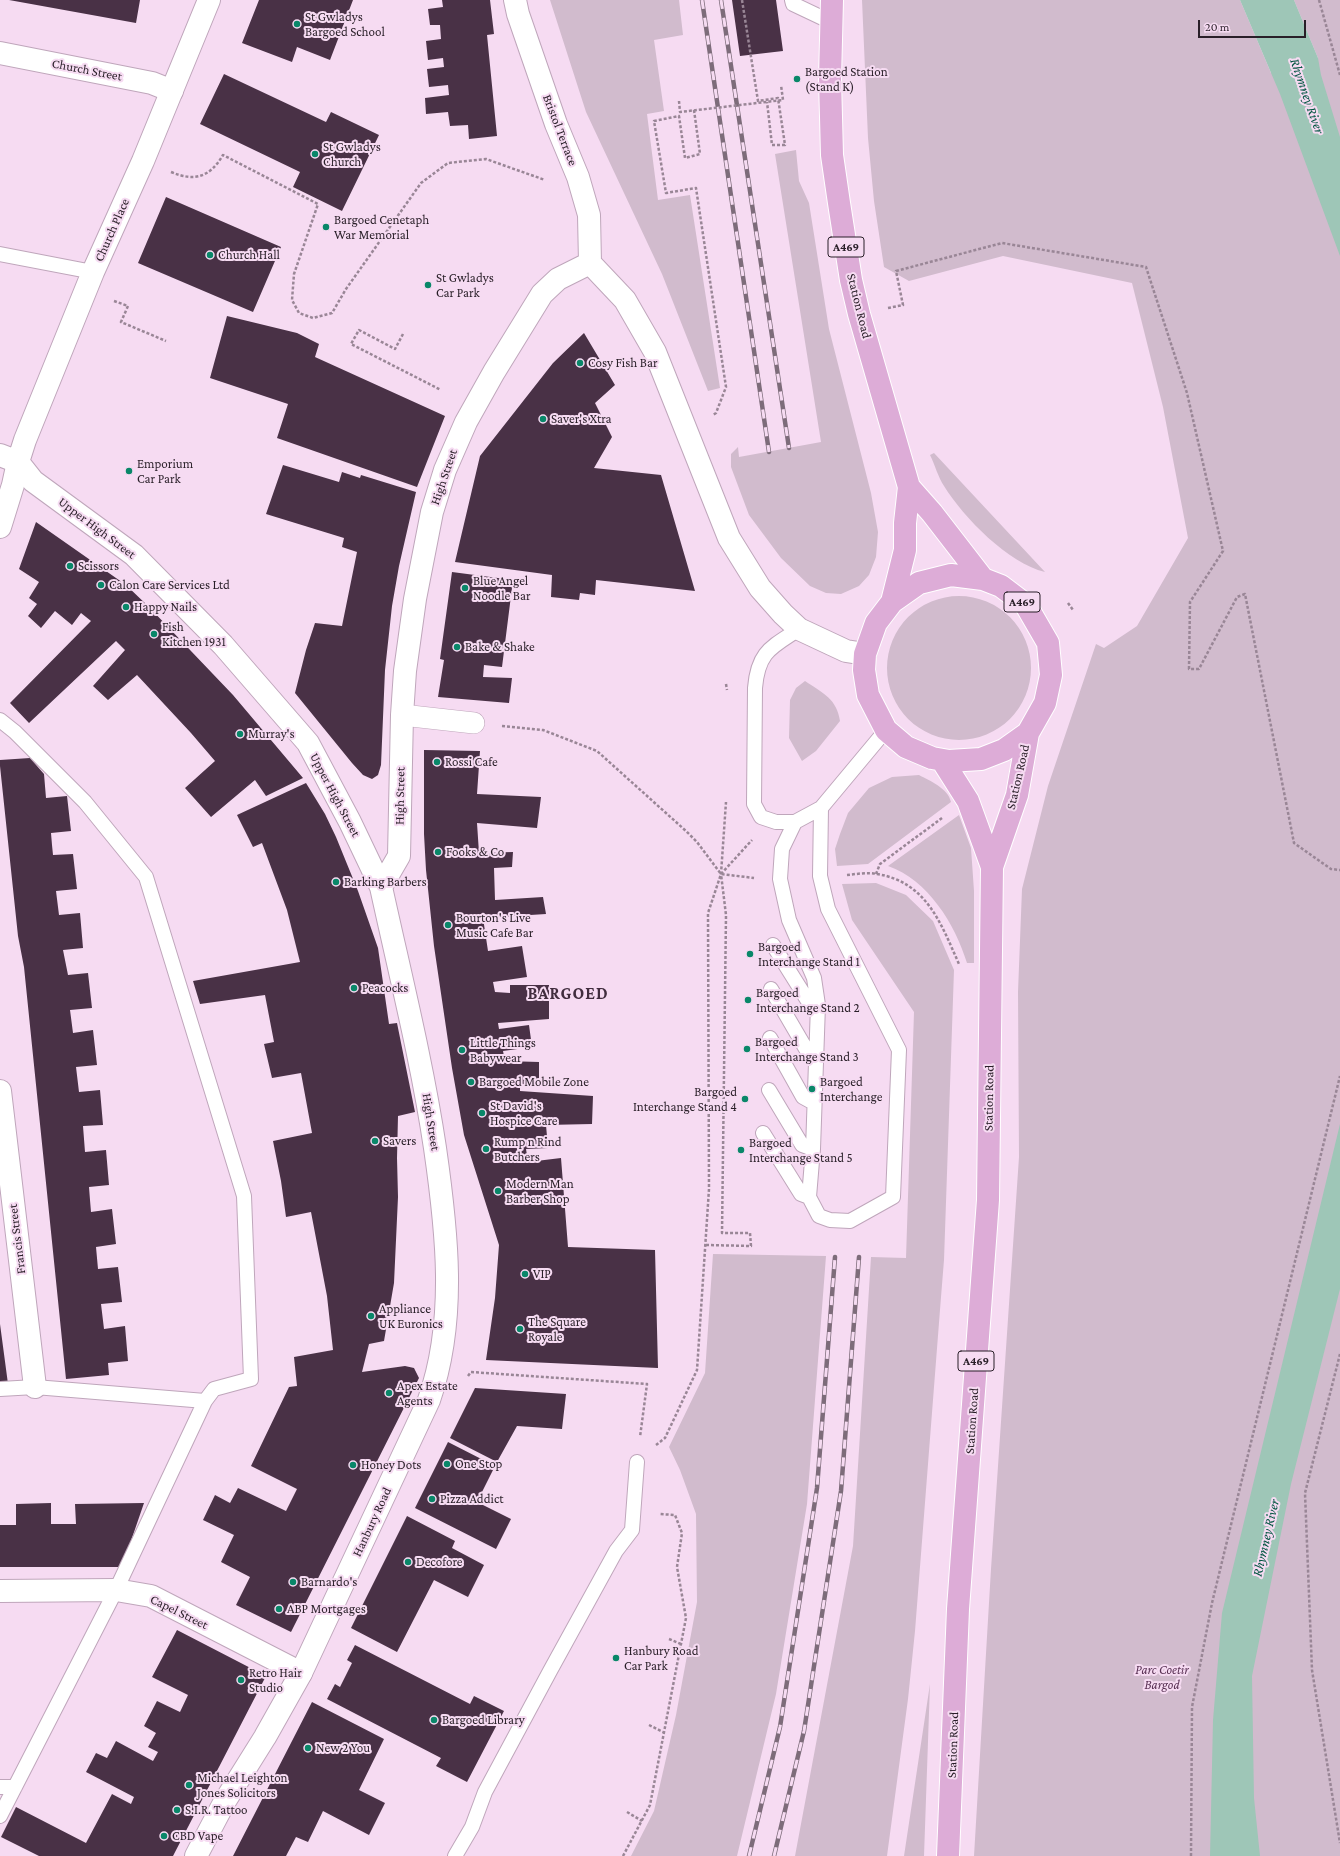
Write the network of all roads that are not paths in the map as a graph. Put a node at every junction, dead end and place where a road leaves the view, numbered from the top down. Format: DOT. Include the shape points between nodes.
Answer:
graph roads {
  1 [pos="209,0"];
  2 [pos="515,0"];
  3 [pos="792,0"];
  4 [pos="832,0"];
  5 [pos="832,22"];
  6 [pos="0,53"];
  7 [pos="172,92"];
  8 [pos="0,254"];
  9 [pos="590,263"];
  10 [pos="93,272"];
  11 [pos="9,458"];
  12 [pos="909,487"];
  13 [pos="0,527"];
  14 [pos="983,579"];
  15 [pos="892,602"];
  16 [pos="799,628"];
  17 [pos="865,654"];
  18 [pos="402,715"];
  19 [pos="0,720"];
  20 [pos="474,723"];
  21 [pos="886,730"];
  22 [pos="1028,733"];
  23 [pos="942,760"];
  24 [pos="821,808"];
  25 [pos="795,822"];
  26 [pos="992,866"];
  27 [pos="381,887"];
  28 [pos="774,945"];
  29 [pos="771,989"];
  30 [pos="818,1005"];
  31 [pos="770,1038"];
  32 [pos="816,1053"];
  33 [pos="769,1090"];
  34 [pos="0,1091"];
  35 [pos="814,1103"];
  36 [pos="763,1133"];
  37 [pos="813,1149"];
  38 [pos="809,1197"];
  39 [pos="438,1374"];
  40 [pos="35,1387"];
  41 [pos="0,1389"];
  42 [pos="204,1401"];
  43 [pos="637,1462"];
  44 [pos="116,1590"];
  45 [pos="0,1591"];
  46 [pos="301,1673"];
  47 [pos="0,1787"];
  48 [pos="15,1787"];
  49 [pos="0,1816"];
  50 [pos="196,1856"];
  51 [pos="455,1856"];
  52 [pos="948,1856"];
  1 -- 7 [label="street, Church Place"];
  2 -- 9 [label="street, Bristol Terrace" via="589,215"];
  3 -- 5 [label="lane" via="793,4"];
  4 -- 5 [label="main road, Station Road / A469"];
  5 -- 12 [label="main road, Station Road / A469" via="832,155 851,280"];
  6 -- 7 [label="street, Church Street" via="152,83"];
  7 -- 10 [label="street, Church Place"];
  8 -- 10 [label="lane"];
  9 -- 16 [label="street" via="625,300 655,352 729,538 760,588"];
  9 -- 18 [label="street, High Street" via="558,279 542,294 458,436 432,512 415,599"];
  10 -- 11 [label="street, Church Place" via="25,440"];
  11 -- 13 [label="street" via="13,485"];
  11 -- 27 [label="street, Upper High Street" via="33,481 134,555 223,645 283,714 308,744"];
  12 -- 14 [label="main road, Station Road / A469"];
  12 -- 15 [label="main road, Station Road / A469" via="905,550"];
  14 -- 15 [label="main road, Station Road / A469" via="944,576 919,583"];
  14 -- 22 [label="main road, Station Road / A469" via="1001,586 1026,605 1048,643 1051,675 1045,703"];
  15 -- 17 [label="main road, Station Road / A469" via="876,623"];
  16 -- 17 [label="street" via="846,651"];
  16 -- 25 [label="lane" via="769,649 756,672 755,688 754,804 761,817 767,820"];
  17 -- 21 [label="main road, Station Road / A469" via="864,670 868,695"];
  18 -- 20 [label="street"];
  18 -- 27 [label="street, High Street" via="399,856"];
  19 -- 42 [label="lane" via="85,802 146,878 244,1196 251,1379 214,1389"];
  21 -- 23 [label="main road, Station Road / A469" via="906,747"];
  21 -- 24 [label="lane"];
  22 -- 23 [label="main road, Station Road / A469" via="1004,750 981,759"];
  22 -- 26 [label="main road, Station Road / A469" via="1016,794"];
  23 -- 26 [label="main road, Station Road / A469" via="968,801"];
  24 -- 25 [label="lane"];
  24 -- 38 [label="lane" via="820,876 828,909 899,1050 893,1197 850,1221 830,1220 819,1216"];
  25 -- 30 [label="lane" via="782,849 780,879 789,920 814,978"];
  26 -- 52 [label="main road, Station Road / A469" via="988,1200 958,1609"];
  27 -- 39 [label="street, High Street" via="426,1087 444,1208 447,1278 443,1346"];
  28 -- 30 [label="lane" via="808,1001"];
  29 -- 32 [label="lane" via="806,1049"];
  30 -- 32 [label="lane"];
  31 -- 35 [label="lane" via="803,1097"];
  32 -- 35 [label="lane"];
  33 -- 37 [label="lane" via="802,1145"];
  34 -- 40 [label="street, Francis Street"];
  35 -- 37 [label="lane"];
  36 -- 38 [label="lane" via="801,1194"];
  37 -- 38 [label="lane"];
  39 -- 46 [label="street, Hanbury Road" via="426,1408"];
  40 -- 41 [label="lane"];
  40 -- 42 [label="lane"];
  42 -- 44 [label="lane"];
  43 -- 51 [label="lane" via="632,1530 616,1551 550,1671 485,1792 472,1826"];
  44 -- 45 [label="street, Capel Street"];
  44 -- 46 [label="street, Capel Street" via="151,1596"];
  44 -- 48 [label="lane"];
  46 -- 50 [label="street, Hanbury Road" via="265,1738 224,1800"];
  47 -- 48 [label="lane"];
  48 -- 49 [label="lane"];
}
